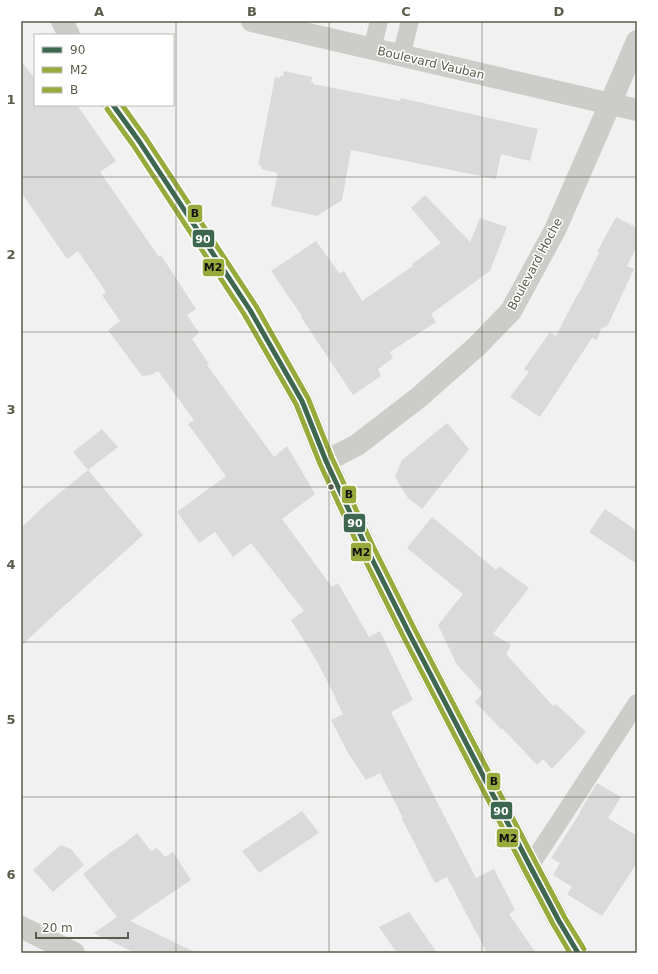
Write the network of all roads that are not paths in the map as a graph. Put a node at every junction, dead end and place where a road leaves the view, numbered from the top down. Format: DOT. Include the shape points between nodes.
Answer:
graph roads {
  1 [pos="62,21"];
  2 [pos="252,21"];
  3 [pos="379,21"];
  4 [pos="410,21"];
  5 [pos="68,34"];
  6 [pos="637,41"];
  7 [pos="372,49"];
  8 [pos="401,56"];
  9 [pos="610,104"];
  10 [pos="114,106"];
  11 [pos="637,110"];
  12 [pos="326,461"];
  13 [pos="637,702"];
  14 [pos="530,866"];
  15 [pos="21,927"];
  16 [pos="74,953"];
  17 [pos="578,953"];
  1 -- 5 [label="street"];
  2 -- 7 [label="street, Boulevard Vauban"];
  3 -- 7 [label="lane"];
  4 -- 8 [label="lane"];
  6 -- 9 [label="street, Boulevard Hoche"];
  7 -- 8 [label="street, Boulevard Vauban"];
  8 -- 9 [label="street, Boulevard Vauban"];
  9 -- 11 [label="street, Boulevard Vauban"];
  9 -- 12 [label="street, Boulevard Hoche" via="555,230 511,312 476,348 418,398 357,445"];
  10 -- 12 [label="street" via="250,310 302,401"];
  12 -- 14 [label="street" via="377,570"];
  13 -- 14 [label="lane"];
  14 -- 17 [label="street"];
  15 -- 16 [label="street"];
}
